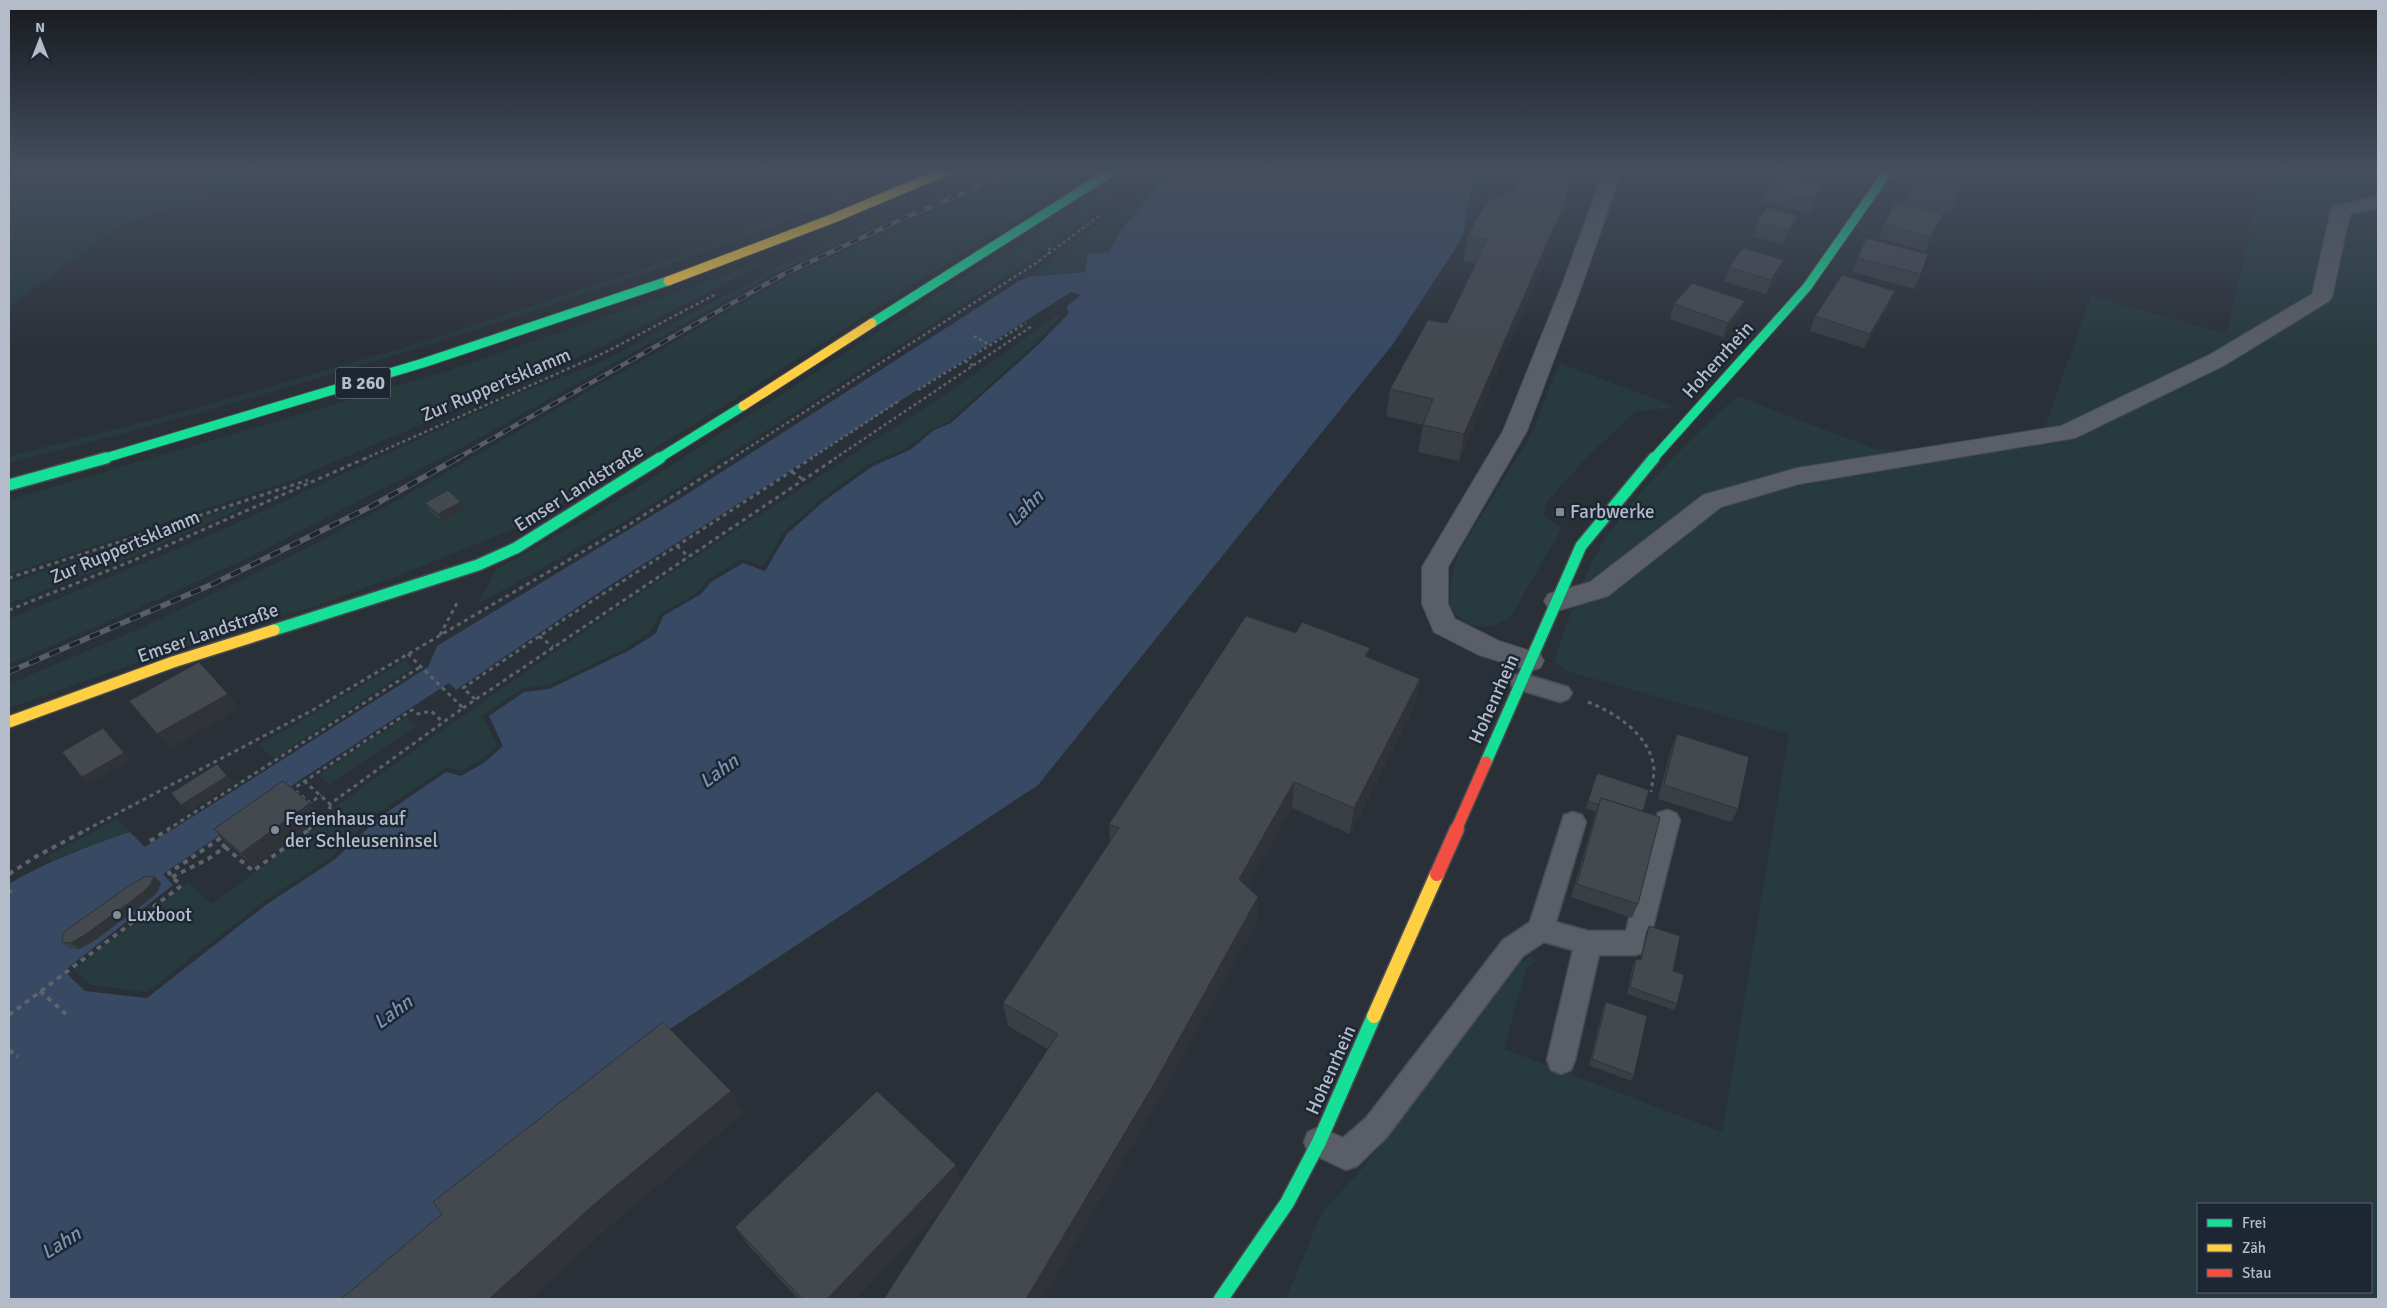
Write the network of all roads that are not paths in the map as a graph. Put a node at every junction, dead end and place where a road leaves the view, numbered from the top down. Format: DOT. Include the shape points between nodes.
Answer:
graph roads {
  1 [pos="795,231"];
  2 [pos="1018,231"];
  3 [pos="1591,231"];
  4 [pos="1846,231"];
  5 [pos="2336,231"];
  6 [pos="9,485"];
  7 [pos="1557,601"];
  8 [pos="1526,672"];
  9 [pos="1560,693"];
  10 [pos="9,722"];
  11 [pos="1667,820"];
  12 [pos="1573,822"];
  13 [pos="1541,929"];
  14 [pos="1588,943"];
  15 [pos="1561,1060"];
  16 [pos="1319,1142"];
  17 [pos="1221,1299"];
  1 -- 6 [label="street, B 260" via="557,320 383,377 189,436"];
  2 -- 10 [label="street, Emser Landstraße" via="516,548 478,565 173,662"];
  3 -- 8 [label="street" via="1515,431 1435,567 1435,604 1444,625"];
  4 -- 7 [label="street, Hohenrhein" via="1807,287 1636,478 1581,546"];
  5 -- 7 [label="street" via="2322,298 2217,360 2067,433 1797,476 1712,501 1599,589"];
  7 -- 8 [label="street, Hohenrhein"];
  8 -- 9 [label="lane"];
  8 -- 16 [label="street, Hohenrhein"];
  11 -- 14 [label="lane" via="1636,943"];
  12 -- 13 [label="lane"];
  13 -- 14 [label="lane"];
  13 -- 16 [label="lane" via="1513,948 1376,1128 1346,1155"];
  14 -- 15 [label="lane"];
  16 -- 17 [label="street, Hohenrhein" via="1287,1203"];
}
